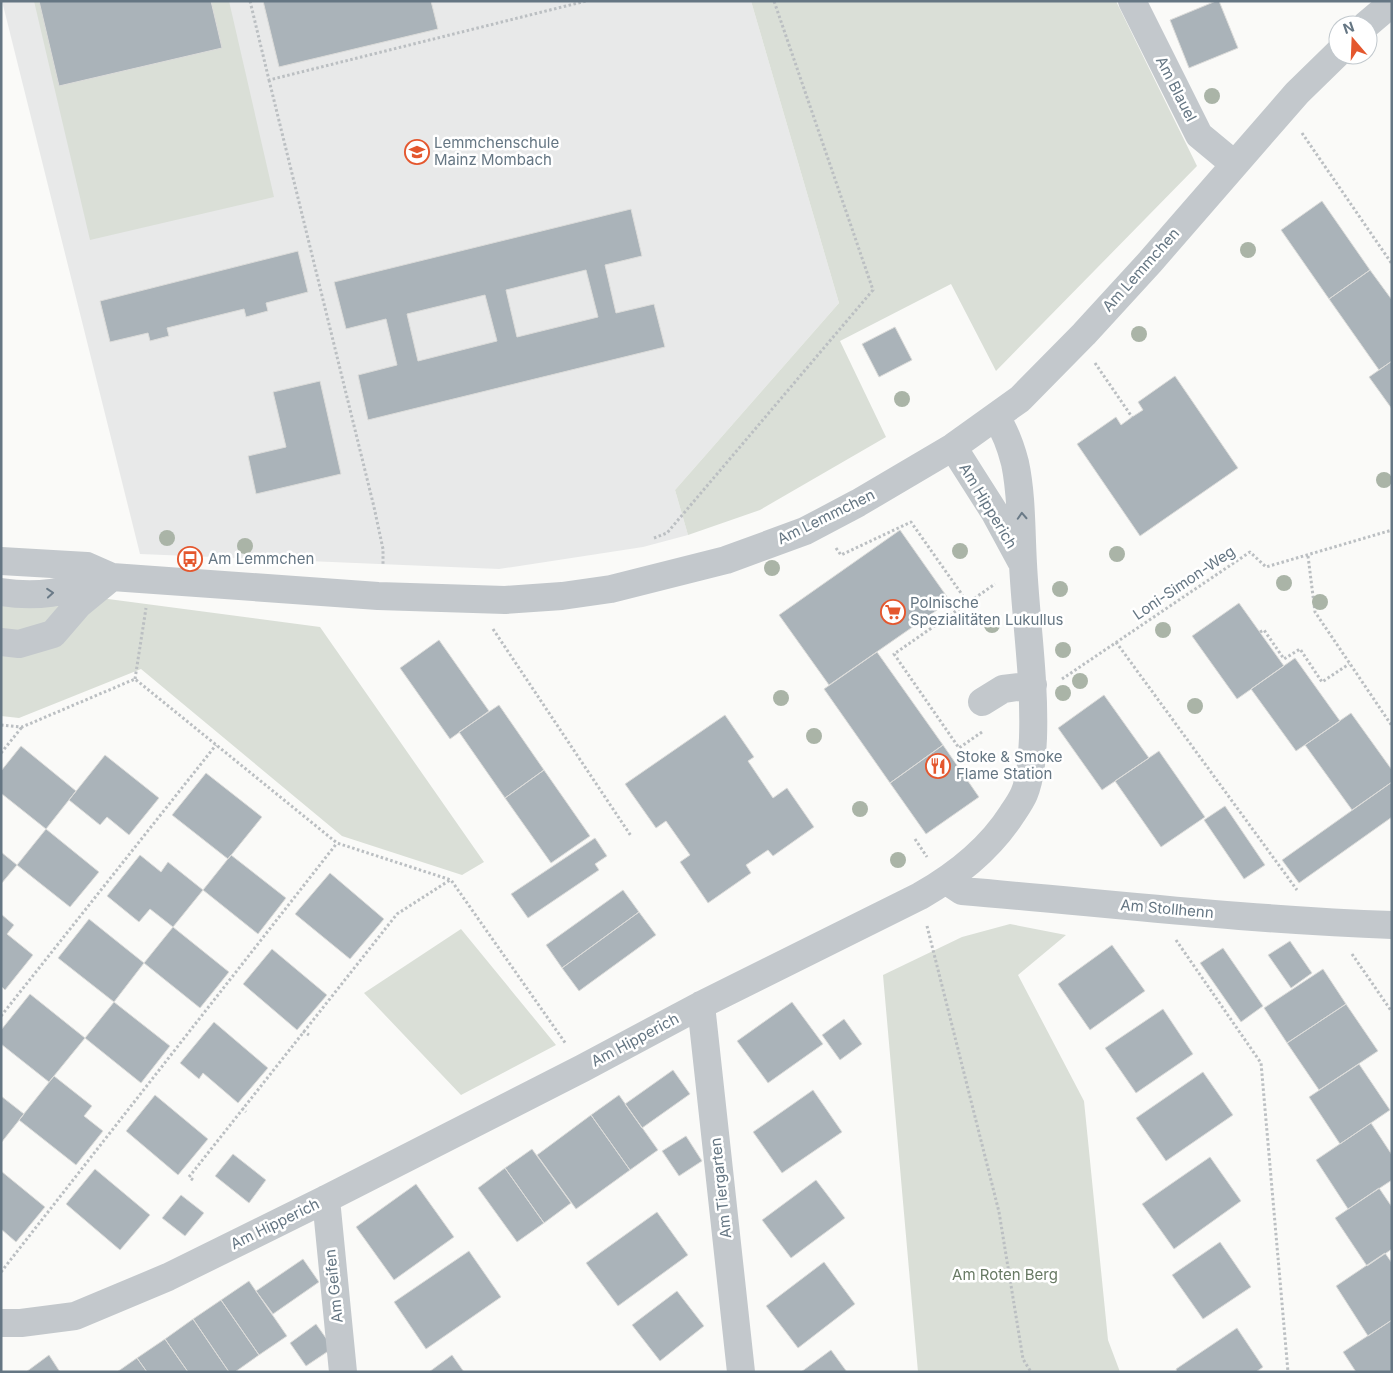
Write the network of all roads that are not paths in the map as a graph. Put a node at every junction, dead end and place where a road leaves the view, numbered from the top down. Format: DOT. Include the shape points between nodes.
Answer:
graph roads {
  1 [pos="1132,1"];
  2 [pos="1328,63"];
  3 [pos="1234,164"];
  4 [pos="996,417"];
  5 [pos="953,447"];
  6 [pos="1,561"];
  7 [pos="1023,564"];
  8 [pos="112,577"];
  9 [pos="1,592"];
  10 [pos="1,642"];
  11 [pos="1033,685"];
  12 [pos="982,702"];
  13 [pos="947,881"];
  14 [pos="1392,925"];
  15 [pos="701,1004"];
  16 [pos="326,1200"];
  17 [pos="1,1323"];
  18 [pos="343,1372"];
  19 [pos="742,1372"];
  1 -- 3 [label="street, Am Blauel" via="1199,135"];
  2 -- 3 [label="street, Am Lemmchen"];
  3 -- 4 [label="street, Am Lemmchen" via="1084,334 1020,399"];
  4 -- 5 [label="street, Am Lemmchen"];
  7 -- 4 [label="street, Am Hipperich, one-way" via="1018,480 1004,430"];
  5 -- 7 [label="street, Am Hipperich"];
  5 -- 8 [label="street, Am Lemmchen" via="805,530 726,560 611,589 505,600 378,596"];
  6 -- 8 [label="street, Am Lemmchen" via="87,566"];
  7 -- 11 [label="street, Am Hipperich"];
  9 -- 8 [label="street, Am Lemmchen, one-way" via="22,596 66,591"];
  8 -- 10 [label="street" via="78,605 53,634 19,644"];
  11 -- 12 [label="street" via="1003,689"];
  11 -- 13 [label="street, Am Hipperich" via="1032,751 1024,795 1003,828 983,851"];
  13 -- 14 [label="street, Am Stollhenn" via="962,891 1154,909"];
  13 -- 15 [label="street, Am Hipperich"];
  15 -- 16 [label="street, Am Hipperich"];
  15 -- 19 [label="street, Am Tiergarten"];
  16 -- 17 [label="street, Am Hipperich" via="168,1276 75,1316"];
  16 -- 18 [label="street, Am Geifen"];
}
